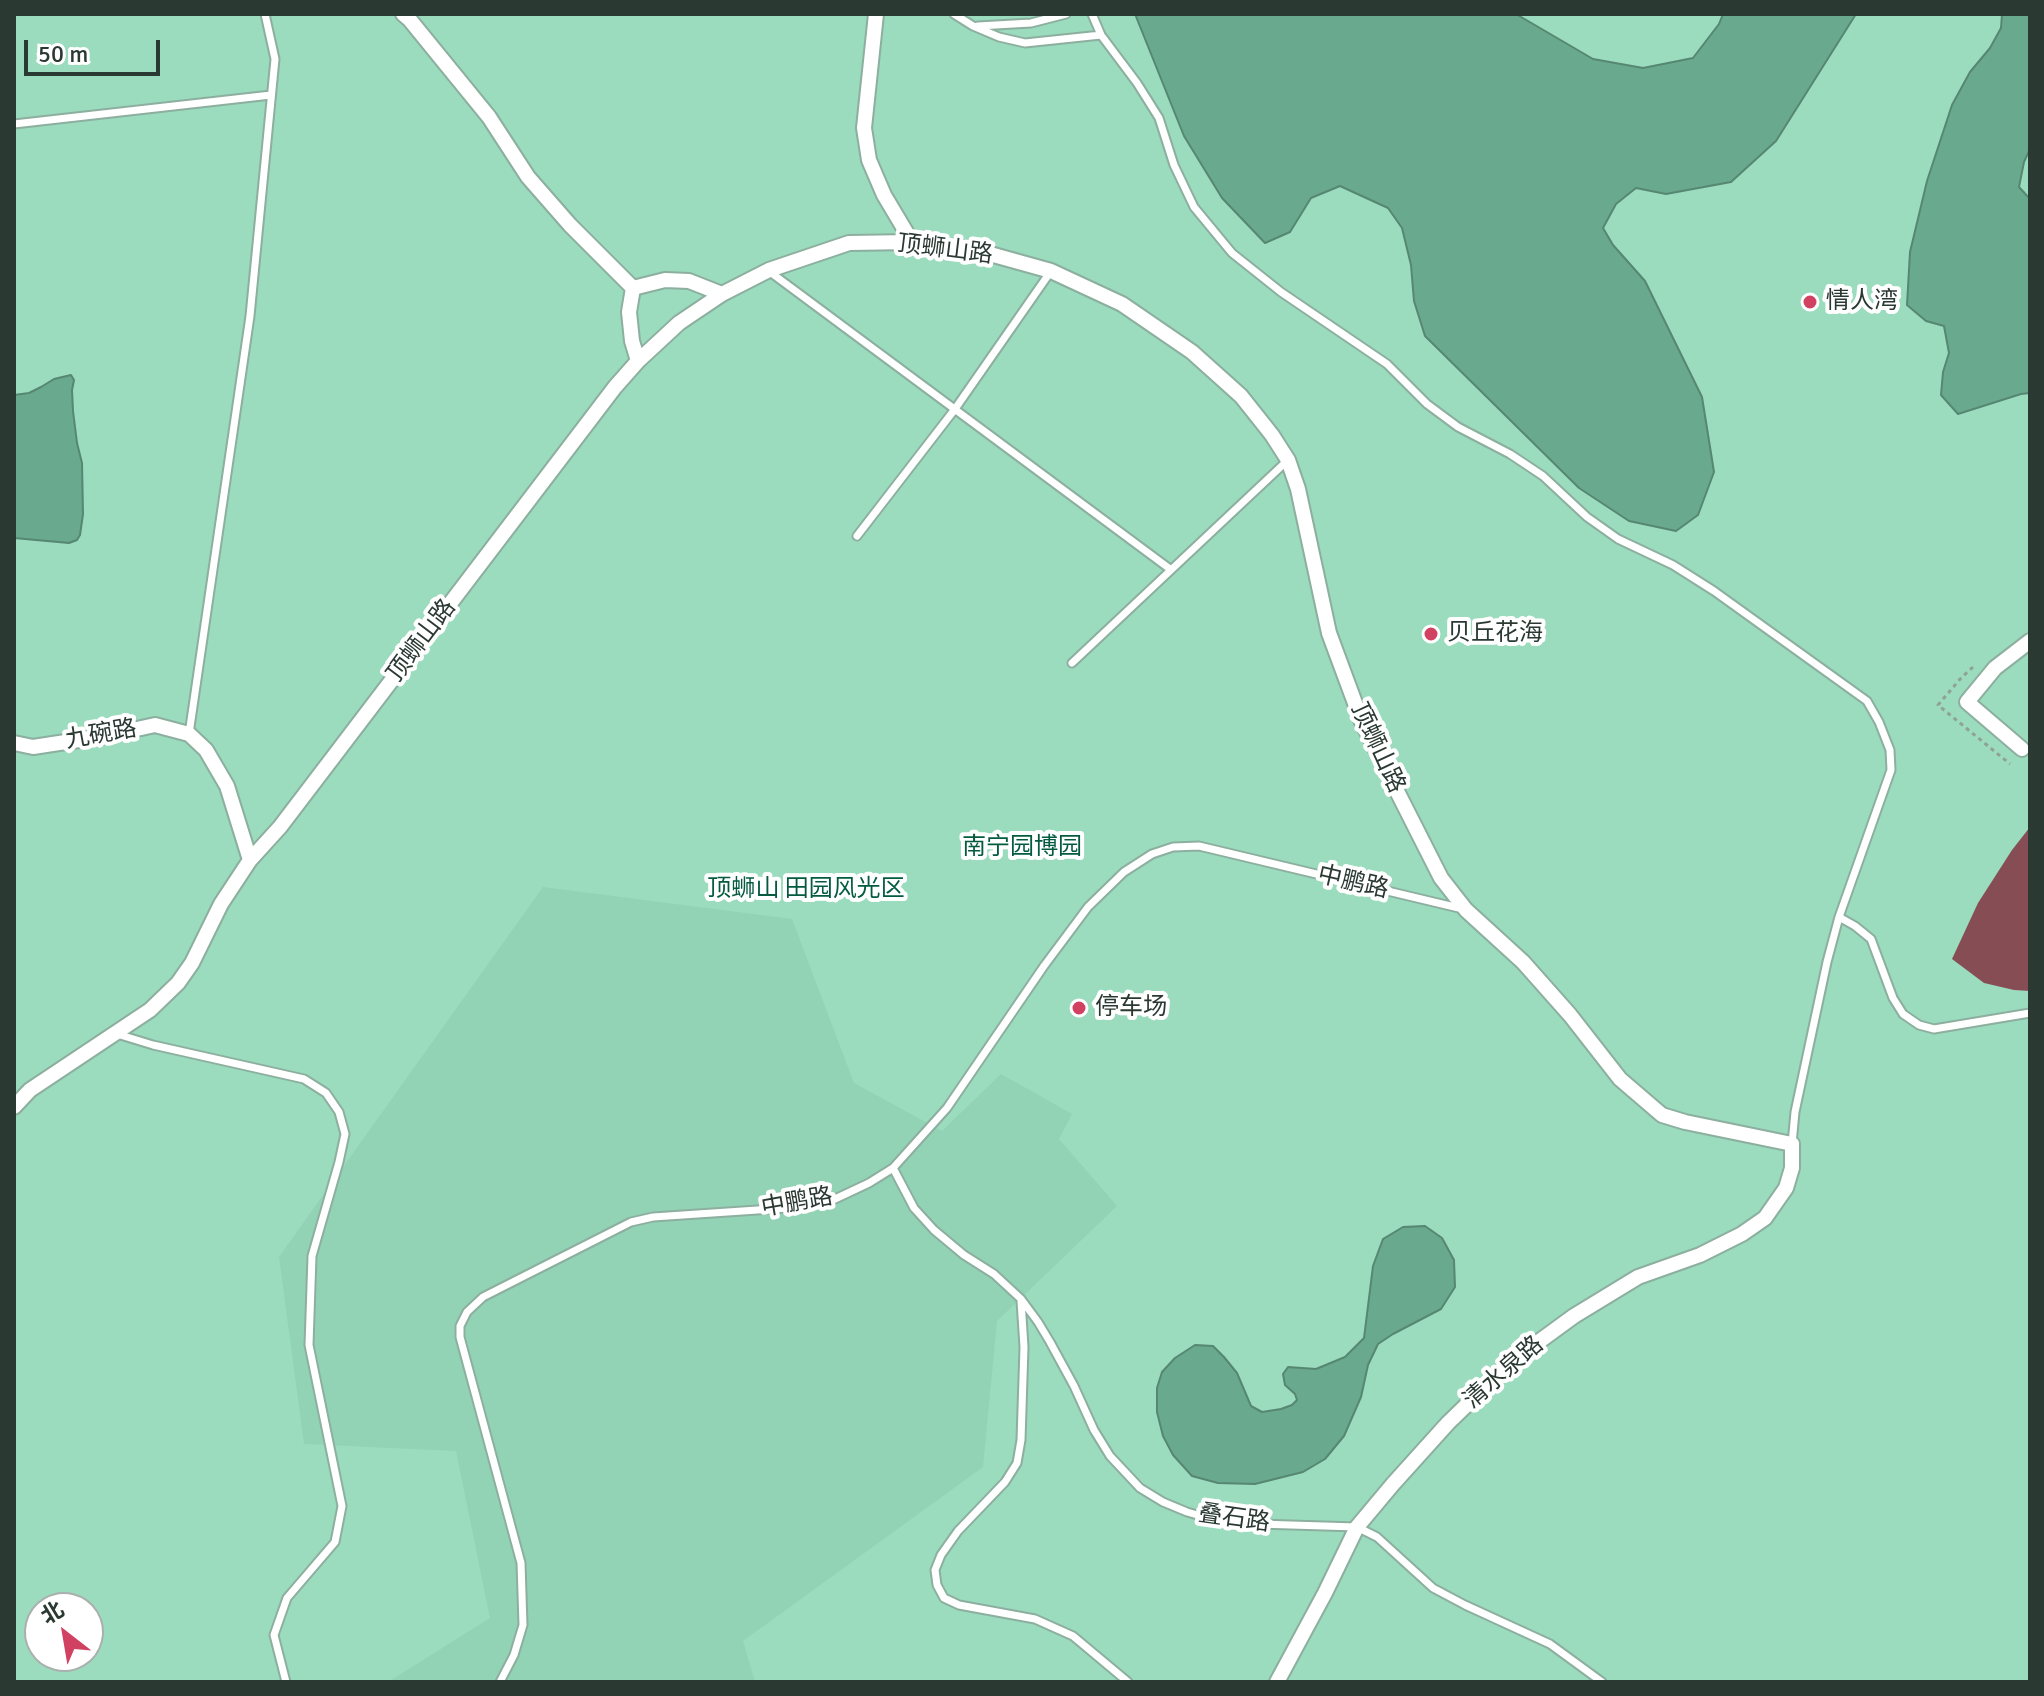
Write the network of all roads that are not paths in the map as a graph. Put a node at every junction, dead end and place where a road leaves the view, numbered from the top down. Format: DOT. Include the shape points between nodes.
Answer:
graph roads {
  1 [pos="265,14"];
  2 [pos="403,14"];
  3 [pos="876,14"];
  4 [pos="954,14"];
  5 [pos="1066,14"];
  6 [pos="1092,14"];
  7 [pos="973,26"];
  8 [pos="1101,35"];
  9 [pos="271,95"];
  10 [pos="14,124"];
  11 [pos="912,242"];
  12 [pos="769,270"];
  13 [pos="1051,271"];
  14 [pos="633,288"];
  15 [pos="722,294"];
  16 [pos="638,361"];
  17 [pos="955,409"];
  18 [pos="1288,460"];
  19 [pos="857,536"];
  20 [pos="1170,569"];
  21 [pos="2030,641"];
  22 [pos="1072,663"];
  23 [pos="189,734"];
  24 [pos="14,743"];
  25 [pos="2026,752"];
  26 [pos="250,860"];
  27 [pos="1466,910"];
  28 [pos="1839,917"];
  29 [pos="2030,1013"];
  30 [pos="114,1033"];
  31 [pos="14,1107"];
  32 [pos="1792,1144"];
  33 [pos="893,1168"];
  34 [pos="1021,1299"];
  35 [pos="1357,1527"];
  36 [pos="286,1682"];
  37 [pos="500,1682"];
  38 [pos="1128,1682"];
  39 [pos="1277,1682"];
  40 [pos="1602,1682"];
  1 -- 9 [label="lane" via="275,59"];
  2 -- 14 [label="street" via="489,117 528,177"];
  3 -- 11 [label="street" via="864,128 869,160"];
  4 -- 7 [label="lane"];
  5 -- 7 [label="lane" via="1031,23"];
  6 -- 8 [label="lane"];
  7 -- 8 [label="lane" via="1025,43"];
  8 -- 28 [label="lane" via="1159,118 1194,207 1232,253 1387,364 1458,427 1543,476 1618,539 1714,591 1867,701 1890,750 1891,770"];
  9 -- 10 [label="lane"];
  9 -- 23 [label="lane" via="250,316"];
  11 -- 12 [label="street, 顶蛳山路" via="849,243"];
  11 -- 13 [label="street, 顶蛳山路" via="972,249"];
  12 -- 15 [label="street, 顶蛳山路"];
  12 -- 17 [label="lane"];
  13 -- 17 [label="lane"];
  13 -- 18 [label="street, 顶蛳山路" via="1122,304 1192,352 1241,396"];
  14 -- 15 [label="street" via="689,281"];
  14 -- 16 [label="street" via="629,312"];
  15 -- 16 [label="street, 顶蛳山路" via="679,323"];
  16 -- 26 [label="street, 顶蛳山路"];
  17 -- 19 [label="lane"];
  17 -- 20 [label="lane"];
  18 -- 20 [label="lane"];
  18 -- 27 [label="street, 顶蛳山路" via="1329,633 1362,722 1441,878"];
  20 -- 22 [label="lane"];
  21 -- 25 [label="street" via="1995,668 1967,702"];
  23 -- 24 [label="street, 九碗路" via="155,725 33,747"];
  23 -- 26 [label="street" via="206,750 227,786"];
  26 -- 30 [label="street, 顶蛳山路" via="178,983 150,1010"];
  27 -- 32 [label="street, 顶蛳山路" via="1523,962 1620,1079 1662,1115"];
  27 -- 33 [label="lane, 中鹏路" via="1199,846 1152,854 1088,907 947,1108"];
  28 -- 29 [label="lane" via="1871,939 1893,998 1919,1025 1934,1029"];
  28 -- 32 [label="lane" via="1809,1039"];
  30 -- 31 [label="street, 顶蛳山路" via="30,1090"];
  30 -- 36 [label="lane" via="304,1079 326,1093 345,1134 312,1256 309,1345 342,1506 335,1542 287,1598 274,1635"];
  32 -- 35 [label="street, 清水泉路" via="1786,1188 1765,1218 1700,1255 1638,1277 1511,1362 1448,1423"];
  33 -- 34 [label="lane, 叠石路" via="914,1208 934,1230"];
  33 -- 37 [label="lane, 中鹏路" via="835,1199 802,1207 631,1222 483,1297 467,1312 460,1337 521,1563 523,1625"];
  34 -- 35 [label="lane, 叠石路" via="1050,1342 1110,1456 1140,1488 1187,1512 1225,1523"];
  34 -- 38 [label="lane" via="1024,1347 1017,1463 941,1555 937,1585 944,1598 959,1605 1035,1619 1073,1636"];
  35 -- 39 [label="street, 清水泉路"];
  35 -- 40 [label="lane" via="1377,1537 1433,1588 1550,1644"];
}
